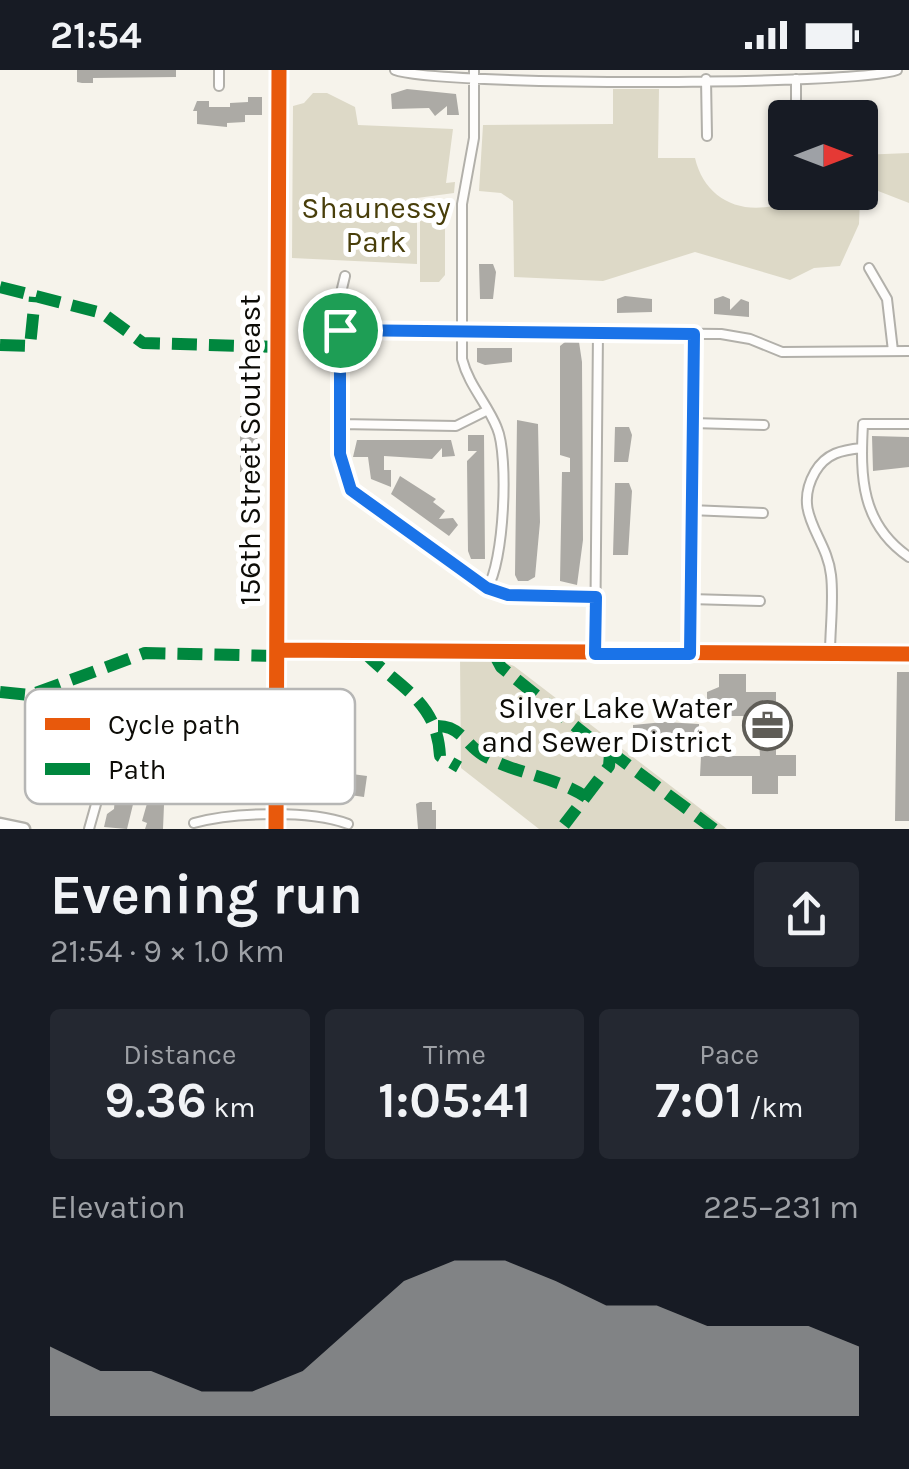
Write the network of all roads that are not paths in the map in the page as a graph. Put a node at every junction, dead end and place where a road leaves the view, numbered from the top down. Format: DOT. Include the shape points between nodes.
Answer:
graph roads {
  1 [pos="219,70"];
  2 [pos="278,70"];
  3 [pos="395,70"];
  4 [pos="897,70"];
  5 [pos="474,74"];
  6 [pos="706,79"];
  7 [pos="796,80"];
  8 [pos="219,86"];
  9 [pos="796,100"];
  10 [pos="707,136"];
  11 [pos="870,268"];
  12 [pos="345,276"];
  13 [pos="340,330"];
  14 [pos="461,331"];
  15 [pos="598,332"];
  16 [pos="694,334"];
  17 [pos="894,351"];
  18 [pos="909,352"];
  19 [pos="486,411"];
  20 [pos="692,423"];
  21 [pos="340,424"];
  22 [pos="764,424"];
  23 [pos="909,424"];
  24 [pos="862,448"];
  25 [pos="690,510"];
  26 [pos="763,513"];
  27 [pos="909,557"];
  28 [pos="487,588"];
  29 [pos="596,597"];
  30 [pos="690,599"];
  31 [pos="760,602"];
  32 [pos="280,650"];
  33 [pos="595,654"];
  34 [pos="690,654"];
  35 [pos="830,654"];
  36 [pos="909,654"];
  37 [pos="279,689"];
  38 [pos="96,804"];
  39 [pos="194,822"];
  40 [pos="276,823"];
  41 [pos="0,824"];
  42 [pos="348,824"];
  43 [pos="24,829"];
  44 [pos="89,829"];
  1 -- 8 [label="street"];
  2 -- 32 [label="street, 156th Street Southeast"];
  3 -- 5 [label="street" via="410,76"];
  4 -- 7 [label="street" via="870,78"];
  5 -- 6 [label="street"];
  5 -- 14 [label="street" via="474,138 462,204"];
  6 -- 7 [label="street"];
  6 -- 10 [label="street"];
  7 -- 9 [label="street"];
  11 -- 17 [label="street" via="888,299"];
  12 -- 13 [label="street"];
  13 -- 14 [label="street"];
  13 -- 21 [label="street"];
  14 -- 15 [label="street"];
  14 -- 19 [label="street" via="467,378"];
  15 -- 16 [label="street"];
  15 -- 29 [label="street"];
  16 -- 17 [label="street" via="750,338 782,352"];
  16 -- 20 [label="street"];
  17 -- 18 [label="street"];
  19 -- 21 [label="street" via="456,426"];
  19 -- 28 [label="street" via="497,427 501,468 500,556"];
  20 -- 22 [label="street"];
  20 -- 25 [label="street"];
  21 -- 28 [label="street" via="351,490"];
  23 -- 24 [label="street" via="863,424"];
  24 -- 27 [label="street" via="862,496 895,548"];
  24 -- 35 [label="street" via="829,456 806,495 807,516 831,571"];
  25 -- 26 [label="street"];
  25 -- 30 [label="street"];
  28 -- 29 [label="street" via="508,595"];
  29 -- 33 [label="street"];
  30 -- 31 [label="street"];
  30 -- 34 [label="street"];
  32 -- 33 [label="street"];
  32 -- 37 [label="street, 156th Street Southeast"];
  33 -- 34 [label="street"];
  34 -- 35 [label="street"];
  35 -- 36 [label="street"];
  38 -- 44 [label="street"];
  39 -- 40 [label="street" via="216,817"];
  40 -- 42 [label="street" via="330,817"];
  41 -- 43 [label="street"];
}
